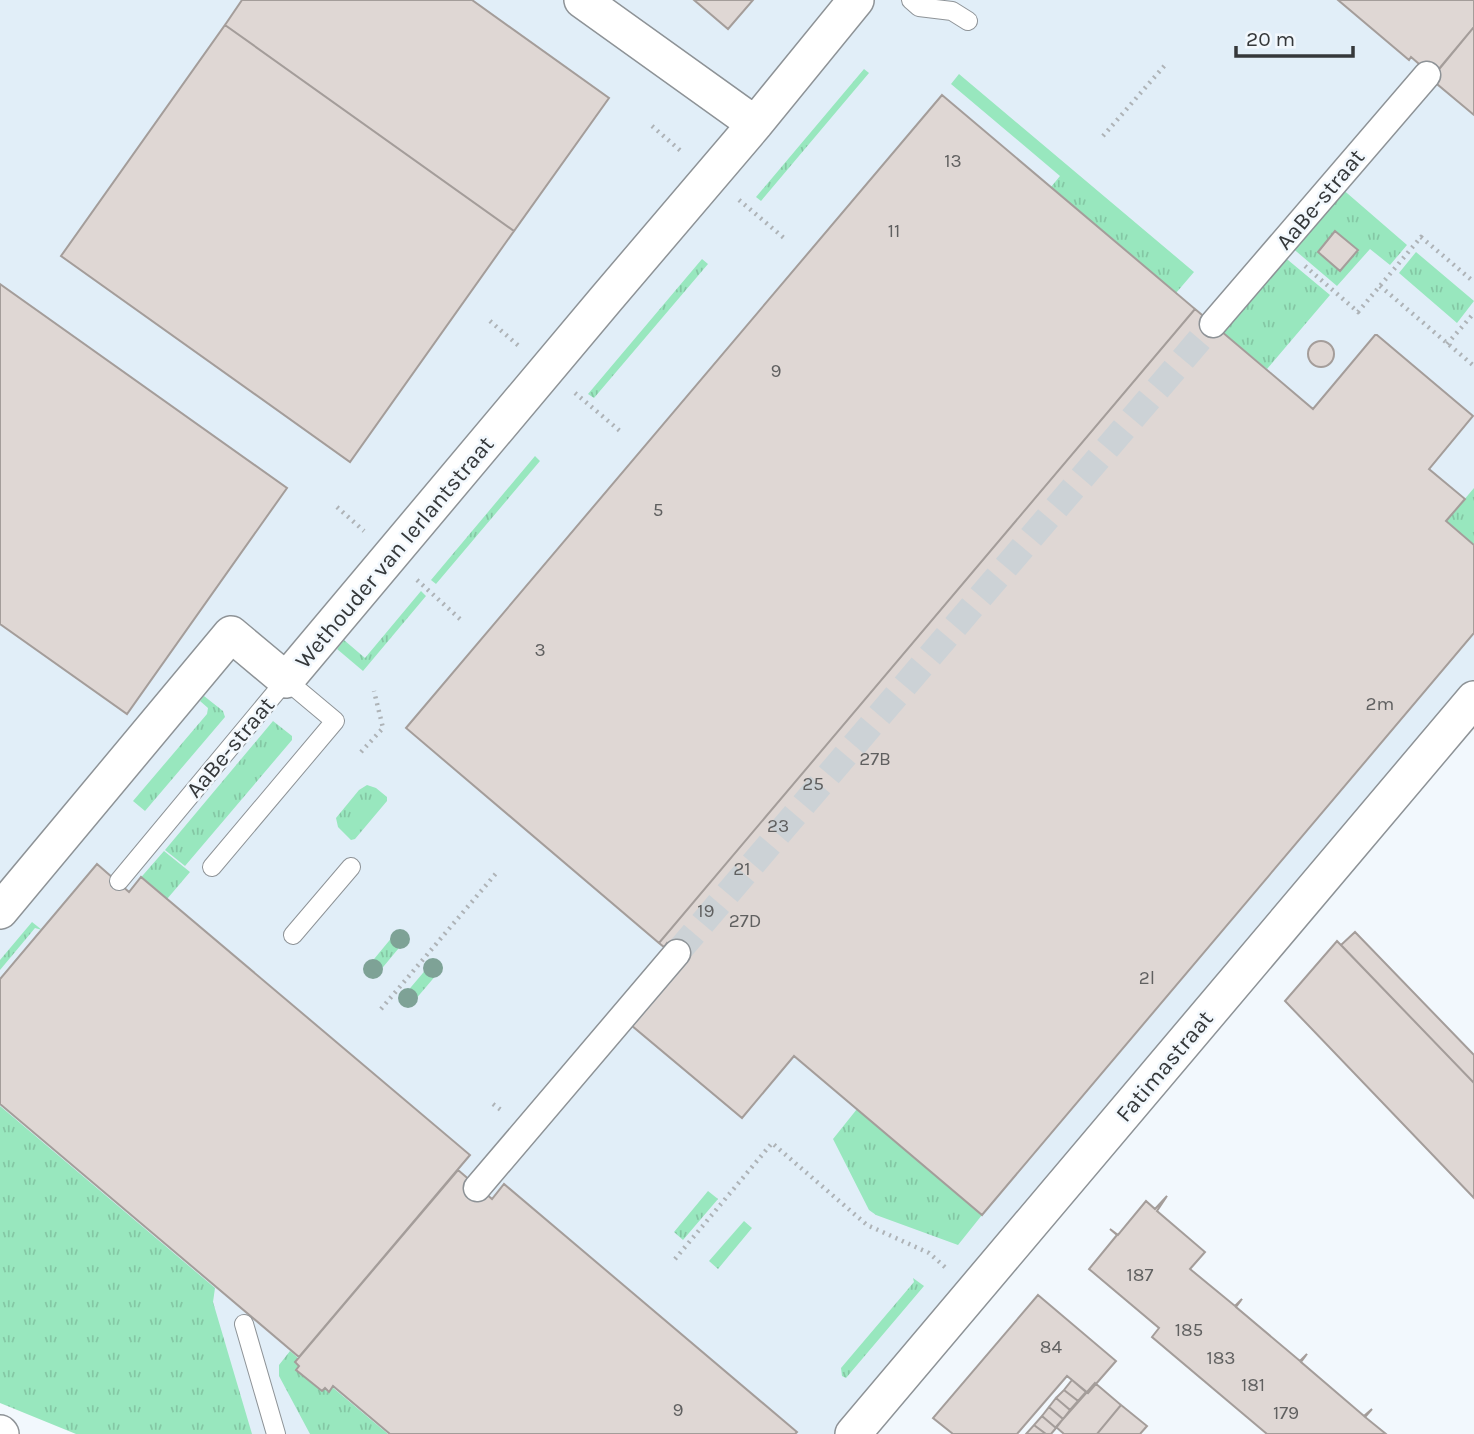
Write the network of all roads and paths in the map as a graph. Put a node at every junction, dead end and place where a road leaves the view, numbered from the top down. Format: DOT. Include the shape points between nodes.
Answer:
graph roads {
  1 [pos="582,0"];
  2 [pos="856,0"];
  3 [pos="911,0"];
  4 [pos="968,21"];
  5 [pos="1166,64"];
  6 [pos="1427,75"];
  7 [pos="755,124"];
  8 [pos="1103,136"];
  9 [pos="1280,245"];
  10 [pos="1474,282"];
  11 [pos="1380,286"];
  12 [pos="1474,313"];
  13 [pos="1213,324"];
  14 [pos="1447,344"];
  15 [pos="1474,366"];
  16 [pos="286,680"];
  17 [pos="374,691"];
  18 [pos="1474,699"];
  19 [pos="361,752"];
  20 [pos="212,867"];
  21 [pos="351,867"];
  22 [pos="498,871"];
  23 [pos="119,881"];
  24 [pos="0,911"];
  25 [pos="293,934"];
  26 [pos="677,953"];
  27 [pos="381,1009"];
  28 [pos="477,1188"];
  29 [pos="675,1259"];
  30 [pos="973,1292"];
  31 [pos="244,1324"];
  32 [pos="276,1434"];
  33 [pos="853,1434"];
  1 -- 7 [label="street"];
  2 -- 7 [label="street, Wethouder van Ierlantstraat"];
  3 -- 4 [label="lane" via="919,7 953,11"];
  5 -- 8 [label="path"];
  6 -- 9 [label="street, AaBe-straat"];
  7 -- 16 [label="street, Wethouder van Ierlantstraat"];
  9 -- 11 [label="path" via="1358,312"];
  9 -- 13 [label="street, AaBe-straat"];
  10 -- 11 [label="path" via="1421,237"];
  11 -- 14 [label="path"];
  12 -- 14 [label="path"];
  14 -- 15 [label="path"];
  16 -- 20 [label="lane, AaBe-straat" via="335,721"];
  16 -- 23 [label="lane, AaBe-straat"];
  16 -- 24 [label="street, Wethouder van Ierlantstraat" via="231,634"];
  17 -- 19 [label="path" via="383,728"];
  18 -- 30 [label="street, Fatimastraat"];
  21 -- 25 [label="lane"];
  22 -- 27 [label="path"];
  26 -- 28 [label="street"];
  29 -- 30 [label="path" via="772,1143 867,1225 929,1253"];
  30 -- 33 [label="street, Fatimastraat"];
  31 -- 32 [label="lane"];
}
